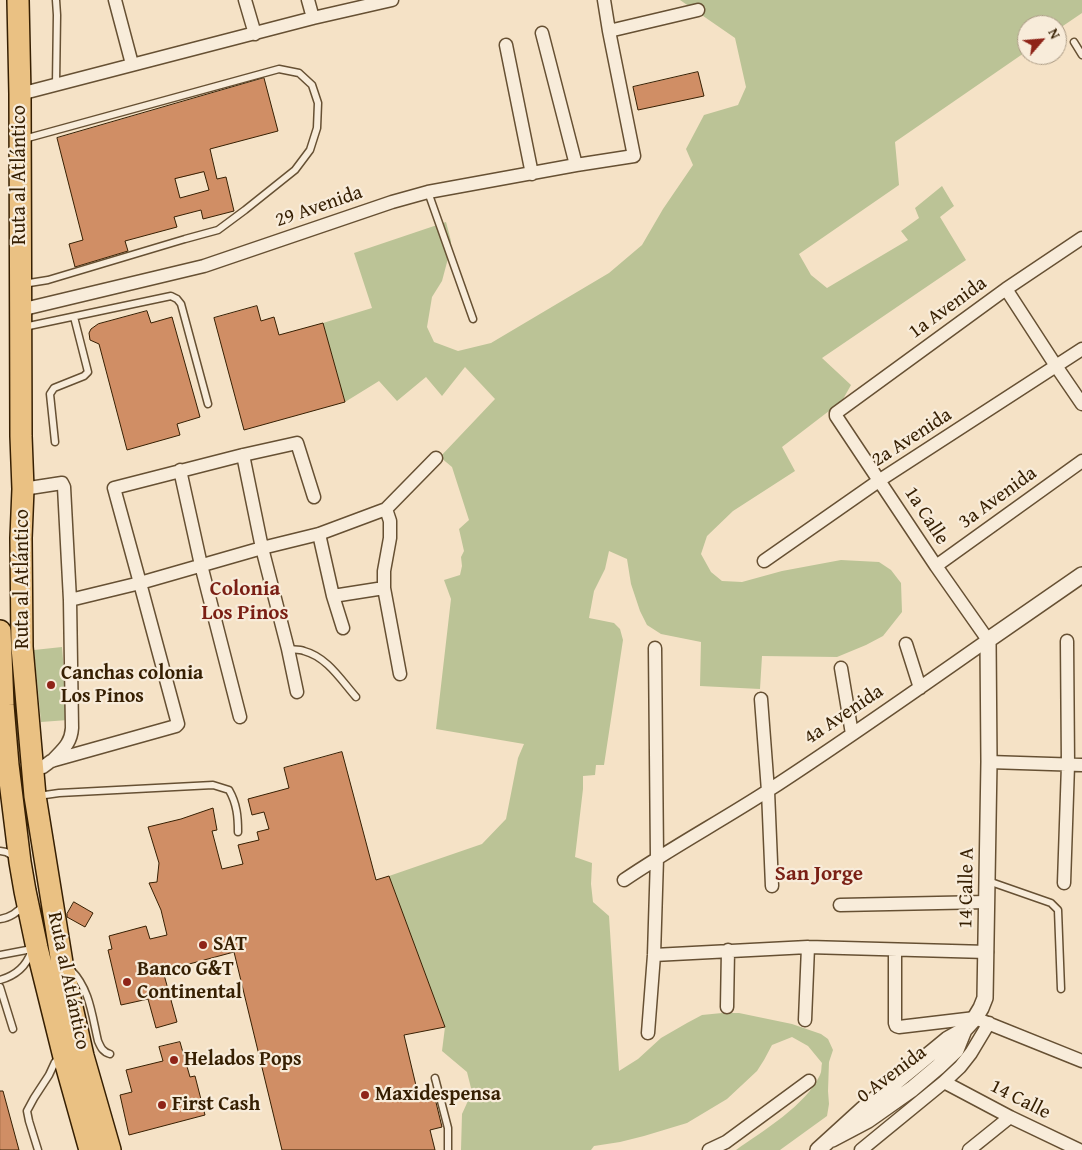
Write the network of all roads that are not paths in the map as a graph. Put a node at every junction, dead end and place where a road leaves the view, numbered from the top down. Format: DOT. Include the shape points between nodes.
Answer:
graph roads {
  1 [pos="18,0"];
  2 [pos="56,0"];
  3 [pos="115,0"];
  4 [pos="245,0"];
  5 [pos="308,0"];
  6 [pos="392,0"];
  7 [pos="604,0"];
  8 [pos="378,1"];
  9 [pos="698,10"];
  10 [pos="313,18"];
  11 [pos="608,32"];
  12 [pos="255,34"];
  13 [pos="542,34"];
  14 [pos="1074,42"];
  15 [pos="506,45"];
  16 [pos="1082,55"];
  17 [pos="132,64"];
  18 [pos="56,84"];
  19 [pos="20,94"];
  20 [pos="13,127"];
  21 [pos="576,165"];
  22 [pos="532,174"];
  23 [pos="428,192"];
  24 [pos="1082,238"];
  25 [pos="20,285"];
  26 [pos="1006,289"];
  27 [pos="74,316"];
  28 [pos="20,319"];
  29 [pos="473,319"];
  30 [pos="1082,349"];
  31 [pos="1056,366"];
  32 [pos="208,404"];
  33 [pos="1082,404"];
  34 [pos="838,412"];
  35 [pos="55,442"];
  36 [pos="242,455"];
  37 [pos="436,458"];
  38 [pos="1082,461"];
  39 [pos="180,470"];
  40 [pos="880,480"];
  41 [pos="23,489"];
  42 [pos="314,497"];
  43 [pos="386,509"];
  44 [pos="319,534"];
  45 [pos="262,548"];
  46 [pos="764,561"];
  47 [pos="201,565"];
  48 [pos="936,566"];
  49 [pos="1082,575"];
  50 [pos="140,583"];
  51 [pos="384,588"];
  52 [pos="332,596"];
  53 [pos="70,600"];
  54 [pos="343,628"];
  55 [pos="0,631"];
  56 [pos="988,640"];
  57 [pos="1067,641"];
  58 [pos="906,644"];
  59 [pos="655,648"];
  60 [pos="288,650"];
  61 [pos="841,668"];
  62 [pos="400,674"];
  63 [pos="920,688"];
  64 [pos="297,692"];
  65 [pos="356,697"];
  66 [pos="761,699"];
  67 [pos="240,717"];
  68 [pos="852,734"];
  69 [pos="989,762"];
  70 [pos="1068,765"];
  71 [pos="1082,765"];
  72 [pos="768,791"];
  73 [pos="35,796"];
  74 [pos="238,832"];
  75 [pos="0,851"];
  76 [pos="657,858"];
  77 [pos="20,862"];
  78 [pos="624,880"];
  79 [pos="988,881"];
  80 [pos="1064,882"];
  81 [pos="772,886"];
  82 [pos="25,891"];
  83 [pos="987,902"];
  84 [pos="840,905"];
  85 [pos="0,919"];
  86 [pos="34,948"];
  87 [pos="808,948"];
  88 [pos="728,950"];
  89 [pos="895,950"];
  90 [pos="986,952"];
  91 [pos="654,954"];
  92 [pos="0,955"];
  93 [pos="62,963"];
  94 [pos="0,980"];
  95 [pos="0,987"];
  96 [pos="1061,989"];
  97 [pos="727,1007"];
  98 [pos="805,1020"];
  99 [pos="982,1020"];
  100 [pos="13,1029"];
  101 [pos="648,1033"];
  102 [pos="110,1054"];
  103 [pos="1082,1061"];
  104 [pos="55,1062"];
  105 [pos="435,1078"];
  106 [pos="809,1081"];
  107 [pos="944,1082"];
  108 [pos="63,1093"];
  109 [pos="1010,1117"];
  110 [pos="1070,1149"];
  111 [pos="38,1150"];
  112 [pos="90,1150"];
  113 [pos="110,1150"];
  114 [pos="448,1150"];
  115 [pos="709,1150"];
  116 [pos="818,1150"];
  117 [pos="862,1150"];
  118 [pos="969,1150"];
  1 -- 19 [label="highway, Ruta al Atlántico"];
  2 -- 18 [label="lane"];
  3 -- 17 [label="street"];
  4 -- 12 [label="street"];
  5 -- 10 [label="street"];
  6 -- 8 [label="street"];
  7 -- 11 [label="street"];
  8 -- 10 [label="street"];
  9 -- 11 [label="street"];
  10 -- 12 [label="street"];
  11 -- 21 [label="street, 29 Avenida" via="634,156"];
  12 -- 17 [label="street"];
  13 -- 21 [label="street"];
  14 -- 16 [label="lane"];
  15 -- 22 [label="street"];
  17 -- 18 [label="street"];
  18 -- 19 [label="street"];
  19 -- 20 [label="highway, Ruta al Atlántico"];
  20 -- 25 [label="highway, Ruta al Atlántico"];
  20 -- 25 [label="lane" via="279,69 299,73 312,85 318,103 317,128 310,150 295,170 218,230 48,280"];
  21 -- 22 [label="street, 29 Avenida"];
  22 -- 23 [label="street, 29 Avenida"];
  23 -- 28 [label="street, 29 Avenida" via="204,266"];
  23 -- 29 [label="lane"];
  24 -- 26 [label="street, 1a Avenida"];
  25 -- 28 [label="highway, Ruta al Atlántico"];
  26 -- 31 [label="street"];
  26 -- 34 [label="street, 1a Avenida"];
  27 -- 28 [label="lane"];
  27 -- 32 [label="lane" via="171,296 177,298"];
  27 -- 35 [label="lane" via="88,372 54,388 50,394"];
  28 -- 41 [label="highway, Ruta al Atlántico"];
  30 -- 31 [label="street, 2a Avenida"];
  31 -- 33 [label="street"];
  31 -- 40 [label="street, 2a Avenida"];
  34 -- 40 [label="street, 1a Calle" via="836,416"];
  36 -- 39 [label="street"];
  36 -- 42 [label="street" via="297,443"];
  36 -- 45 [label="street"];
  37 -- 43 [label="street"];
  38 -- 48 [label="street, 3a Avenida"];
  39 -- 47 [label="street"];
  39 -- 50 [label="street" via="114,488"];
  40 -- 46 [label="street, 2a Avenida"];
  40 -- 48 [label="street, 1a Calle"];
  41 -- 53 [label="street" via="62,483 64,487"];
  41 -- 73 [label="highway, Ruta al Atlántico" via="22,647"];
  43 -- 44 [label="street"];
  43 -- 51 [label="street" via="390,538"];
  44 -- 45 [label="street"];
  44 -- 52 [label="street"];
  45 -- 47 [label="street"];
  45 -- 60 [label="street"];
  47 -- 50 [label="street"];
  47 -- 67 [label="street"];
  48 -- 56 [label="street, 1a Calle"];
  49 -- 56 [label="street, 4a Avenida"];
  50 -- 53 [label="street"];
  50 -- 53 [label="street" via="178,724 47,764 71,736"];
  51 -- 52 [label="street"];
  51 -- 62 [label="street"];
  52 -- 54 [label="street"];
  55 -- 77 [label="highway, Ruta al Atlántico" via="8,765"];
  56 -- 63 [label="street, 4a Avenida"];
  56 -- 69 [label="street, 14 Calle A"];
  57 -- 70 [label="street"];
  58 -- 63 [label="street"];
  59 -- 76 [label="street"];
  60 -- 64 [label="street"];
  60 -- 65 [label="lane" via="303,650 326,662"];
  61 -- 68 [label="street"];
  63 -- 68 [label="street, 4a Avenida"];
  66 -- 72 [label="street"];
  68 -- 72 [label="street, 4a Avenida"];
  69 -- 70 [label="street"];
  69 -- 79 [label="street, 14 Calle A"];
  70 -- 71 [label="street"];
  70 -- 80 [label="street"];
  72 -- 76 [label="street, 4a Avenida"];
  72 -- 81 [label="street"];
  73 -- 74 [label="lane" via="213,786 229,790 233,797"];
  73 -- 93 [label="highway, Ruta al Atlántico"];
  75 -- 77 [label="lane"];
  76 -- 78 [label="street, 4a Avenida"];
  76 -- 91 [label="street"];
  77 -- 82 [label="highway, Ruta al Atlántico"];
  79 -- 83 [label="street, 14 Calle A"];
  79 -- 96 [label="lane" via="1052,903 1058,910"];
  82 -- 85 [label="lane" via="22,907 11,916"];
  82 -- 86 [label="highway, Ruta al Atlántico"];
  83 -- 84 [label="street"];
  83 -- 90 [label="street, 14 Calle A"];
  86 -- 92 [label="lane"];
  86 -- 94 [label="lane" via="24,966"];
  86 -- 104 [label="highway" via="32,978"];
  86 -- 112 [label="highway, Ruta al Atlántico"];
  87 -- 88 [label="street"];
  87 -- 89 [label="street"];
  87 -- 98 [label="street"];
  88 -- 91 [label="street"];
  88 -- 97 [label="street"];
  89 -- 90 [label="street"];
  89 -- 99 [label="street" via="896,1026"];
  90 -- 99 [label="street, 14 Calle A"];
  91 -- 101 [label="street"];
  93 -- 102 [label="lane" via="84,988 98,1041 101,1048"];
  93 -- 113 [label="highway, Ruta al Atlántico" via="83,1056"];
  95 -- 100 [label="lane"];
  99 -- 103 [label="street"];
  99 -- 107 [label="street" via="972,1053"];
  99 -- 116 [label="street, 0 Avenida" via="964,1030 956,1050 912,1089"];
  104 -- 108 [label="highway"];
  104 -- 111 [label="lane" via="27,1111"];
  105 -- 114 [label="lane" via="448,1128"];
  106 -- 115 [label="street" via="726,1142"];
  107 -- 109 [label="street, 14 Calle"];
  107 -- 117 [label="street"];
  109 -- 110 [label="street, 14 Calle"];
  109 -- 118 [label="street"];
}
